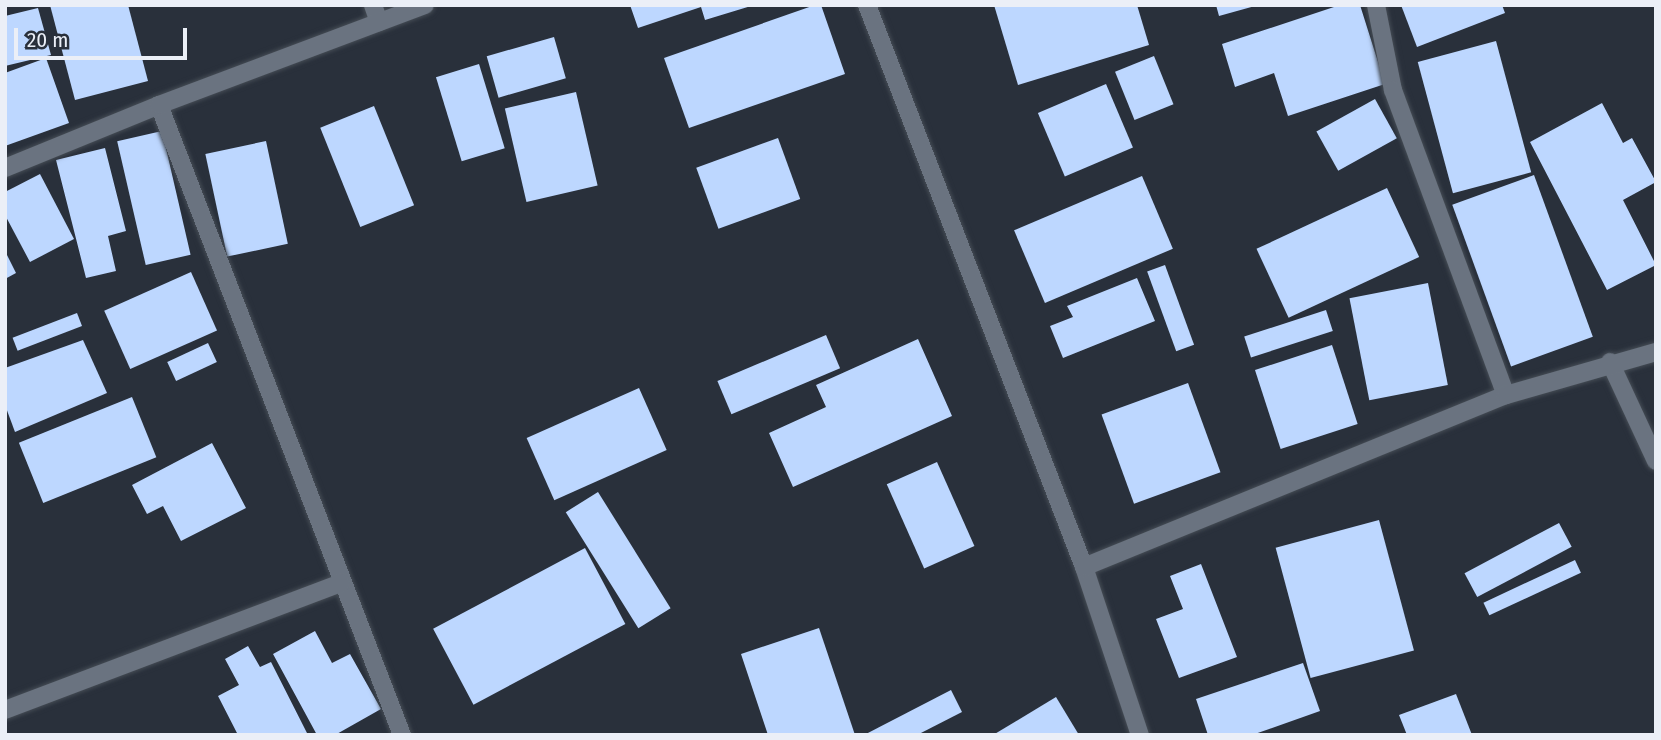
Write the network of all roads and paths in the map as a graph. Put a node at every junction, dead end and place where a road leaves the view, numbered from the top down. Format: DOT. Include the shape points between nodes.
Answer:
graph roads {
  1 [pos="425,5"];
  2 [pos="867,5"];
  3 [pos="1376,5"];
  4 [pos="376,14"];
  5 [pos="159,105"];
  6 [pos="5,168"];
  7 [pos="1656,352"];
  8 [pos="1610,362"];
  9 [pos="1506,395"];
  10 [pos="1656,461"];
  11 [pos="1084,567"];
  12 [pos="341,583"];
  13 [pos="5,710"];
  14 [pos="402,735"];
  15 [pos="1140,735"];
  1 -- 4 [label="street"];
  2 -- 11 [label="street"];
  3 -- 9 [label="street" via="1394,90"];
  4 -- 5 [label="street"];
  5 -- 6 [label="street"];
  5 -- 12 [label="street"];
  7 -- 8 [label="street"];
  8 -- 9 [label="street"];
  8 -- 10 [label="street"];
  9 -- 11 [label="street"];
  11 -- 15 [label="street"];
  12 -- 13 [label="street"];
  12 -- 14 [label="street"];
}
